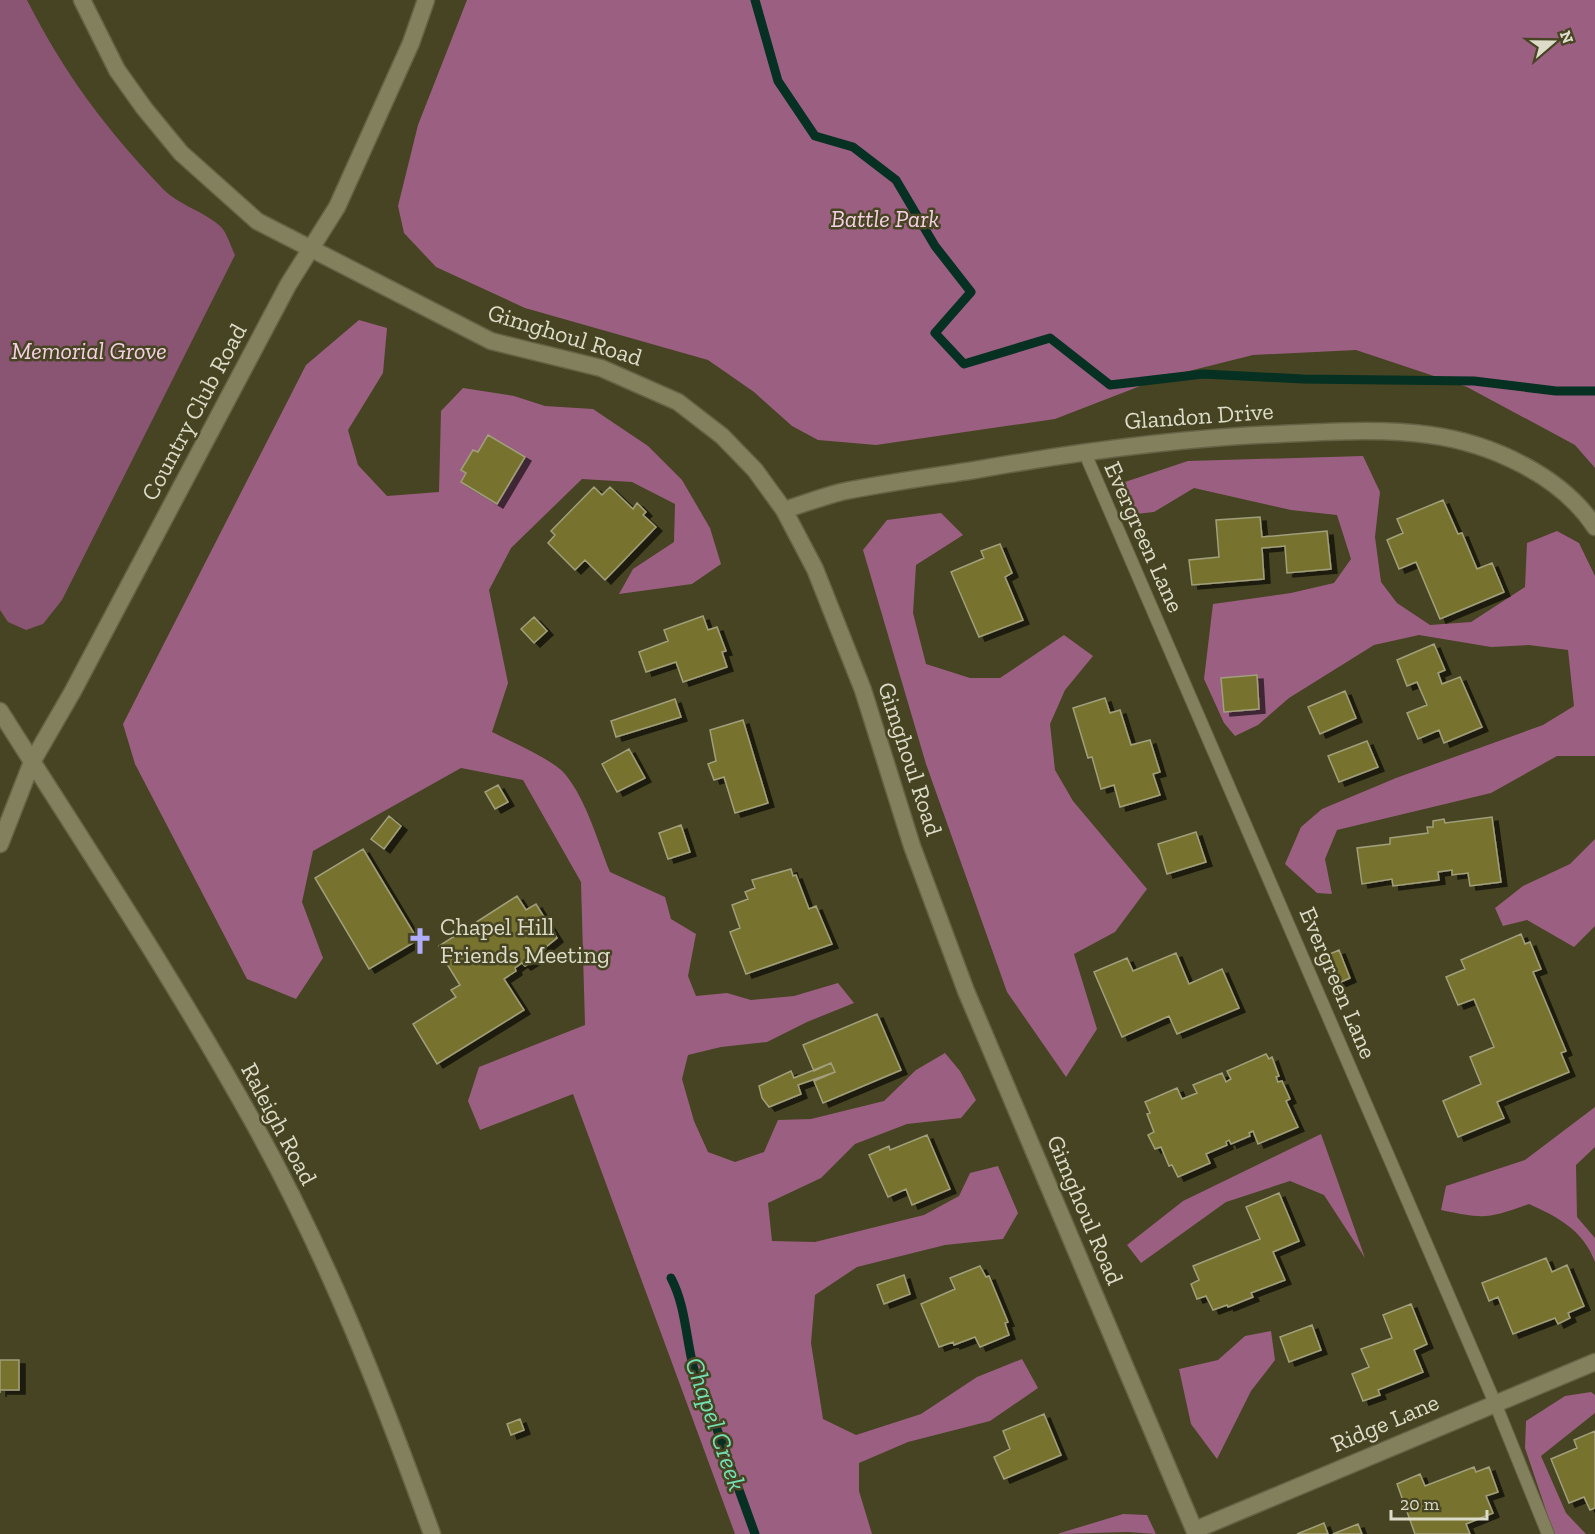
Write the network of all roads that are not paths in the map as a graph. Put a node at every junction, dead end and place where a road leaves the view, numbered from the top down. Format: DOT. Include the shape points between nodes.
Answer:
graph roads {
  1 [pos="82,0"];
  2 [pos="426,0"];
  3 [pos="313,248"];
  4 [pos="1084,451"];
  5 [pos="784,510"];
  6 [pos="1595,527"];
  7 [pos="0,711"];
  8 [pos="32,762"];
  9 [pos="0,844"];
  10 [pos="1595,1362"];
  11 [pos="1495,1403"];
  12 [pos="1195,1532"];
  13 [pos="432,1534"];
  14 [pos="1548,1534"];
  1 -- 3 [label="street, Gimghoul Road" via="117,70 181,153 257,220"];
  2 -- 3 [label="street, Country Club Road" via="411,43 342,197"];
  3 -- 5 [label="street, Gimghoul Road" via="491,341 601,368 678,402 722,436 755,470"];
  3 -- 8 [label="street, Country Club Road" via="288,285"];
  4 -- 5 [label="street, Glandon Drive" via="840,493"];
  4 -- 6 [label="street, Glandon Drive" via="1226,436 1347,431 1429,434 1464,442 1551,481"];
  4 -- 11 [label="lane, Evergreen Lane"];
  5 -- 12 [label="street, Gimghoul Road" via="815,569 863,690 912,846 966,991"];
  7 -- 8 [label="street, Raleigh Road"];
  8 -- 9 [label="street, Country Club Road"];
  8 -- 13 [label="street, Raleigh Road" via="155,952 255,1124 337,1289"];
  10 -- 11 [label="street, Ridge Lane"];
  11 -- 12 [label="street, Ridge Lane"];
  11 -- 14 [label="lane, Evergreen Lane"];
}
